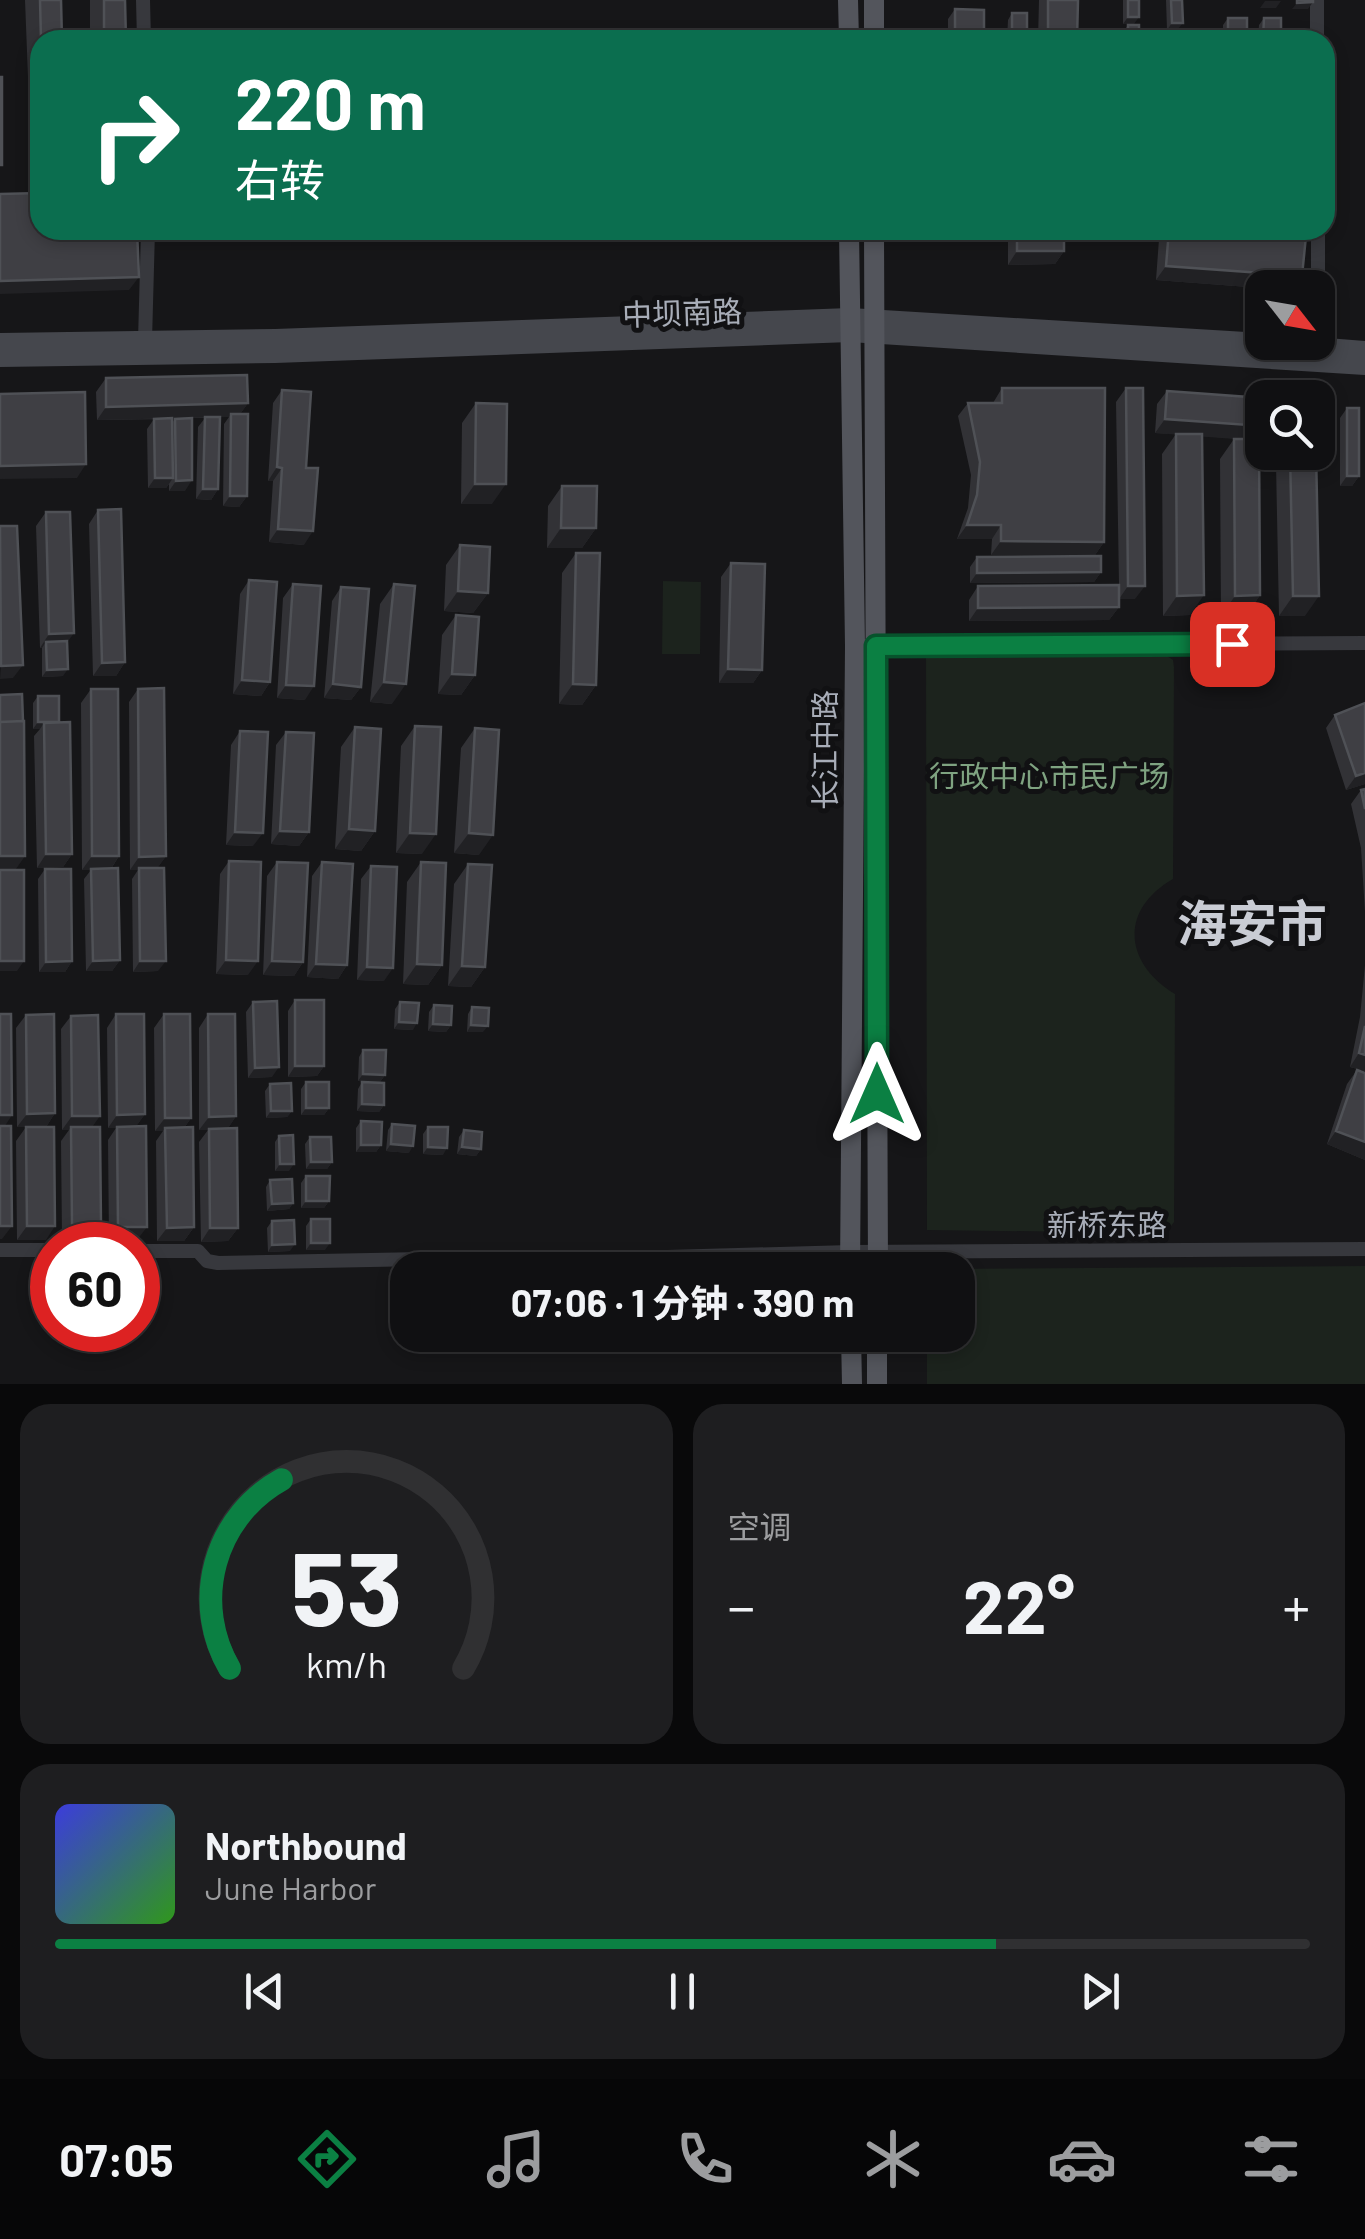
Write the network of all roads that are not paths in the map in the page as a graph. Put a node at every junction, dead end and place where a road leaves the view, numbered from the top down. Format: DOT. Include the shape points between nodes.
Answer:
graph roads {
  1 [pos="144,0"];
  2 [pos="848,0"];
  3 [pos="874,0"];
  4 [pos="1317,0"];
  5 [pos="144,30"];
  6 [pos="849,30"];
  7 [pos="874,30"];
  8 [pos="1316,30"];
  9 [pos="148,240"];
  10 [pos="850,240"];
  11 [pos="874,240"];
  12 [pos="1318,240"];
  13 [pos="1318,270"];
  14 [pos="850,325"];
  15 [pos="873,325"];
  16 [pos="146,341"];
  17 [pos="1245,341"];
  18 [pos="0,342"];
  19 [pos="1245,348"];
  20 [pos="1335,348"];
  21 [pos="1365,350"];
  22 [pos="1335,357"];
  23 [pos="0,358"];
  24 [pos="1365,366"];
  25 [pos="1365,643"];
  26 [pos="865,646"];
  27 [pos="1365,1249"];
  28 [pos="0,1250"];
  29 [pos="30,1250"];
  30 [pos="160,1251"];
  31 [pos="850,1252"];
  32 [pos="878,1252"];
  33 [pos="975,1259"];
  34 [pos="390,1260"];
  35 [pos="851,1352"];
  36 [pos="878,1352"];
  37 [pos="852,1384"];
  38 [pos="877,1384"];
  1 -- 5 [label="street"];
  2 -- 6 [label="main road"];
  3 -- 7 [label="main road"];
  4 -- 8 [label="street"];
  9 -- 16 [label="street"];
  10 -- 14 [label="main road, 长江中路"];
  11 -- 15 [label="main road, 长江中路"];
  12 -- 13 [label="street"];
  14 -- 15 [label="main road, 中坝南路"];
  14 -- 16 [label="main road, 中坝南路"];
  14 -- 23 [label="main road, 中坝南路" via="275,354"];
  14 -- 26 [label="main road, 长江中路"];
  15 -- 17 [label="main road, 中坝南路"];
  15 -- 19 [label="main road, 中坝南路"];
  15 -- 26 [label="main road, 长江中路"];
  16 -- 18 [label="main road, 中坝南路"];
  20 -- 21 [label="main road, 中坝南路"];
  22 -- 24 [label="main road, 中坝南路"];
  25 -- 26 [label="street"];
  26 -- 31 [label="main road, 长江中路"];
  26 -- 32 [label="main road, 长江中路"];
  27 -- 33 [label="street, 新桥东路"];
  28 -- 29 [label="street"];
  30 -- 34 [label="street, 新桥东路" via="198,1252 218,1264"];
  35 -- 37 [label="main road"];
  36 -- 38 [label="main road"];
}
